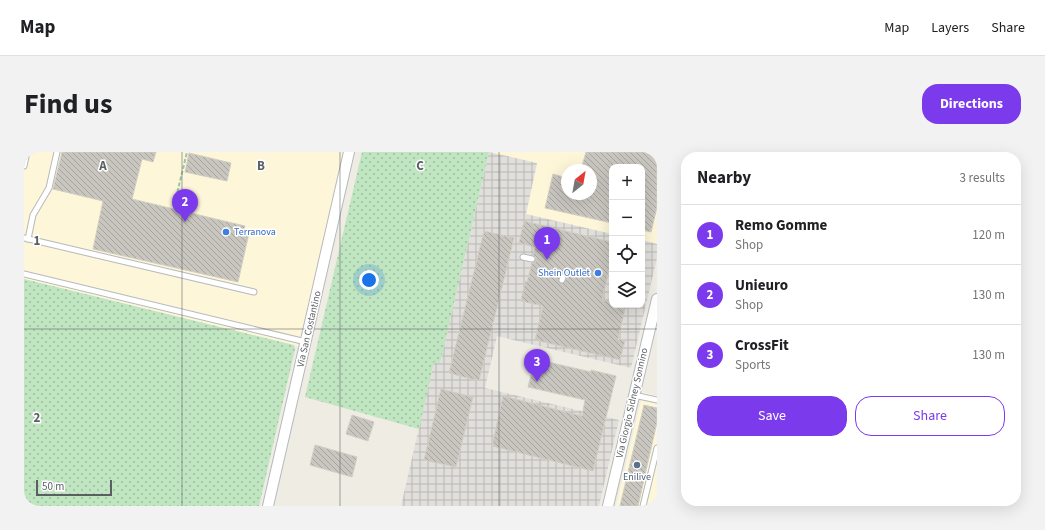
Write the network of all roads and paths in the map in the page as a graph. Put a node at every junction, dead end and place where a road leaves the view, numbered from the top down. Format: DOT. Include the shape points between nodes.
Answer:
graph roads {
  1 [pos="27,152"];
  2 [pos="56,152"];
  3 [pos="187,152"];
  4 [pos="349,152"];
  5 [pos="24,166"];
  6 [pos="176,198"];
  7 [pos="26,238"];
  8 [pos="523,257"];
  9 [pos="532,259"];
  10 [pos="24,274"];
  11 [pos="254,292"];
  12 [pos="657,299"];
  13 [pos="306,342"];
  14 [pos="634,394"];
  15 [pos="657,400"];
  16 [pos="657,448"];
  17 [pos="268,506"];
  18 [pos="608,506"];
  19 [pos="643,506"];
  1 -- 5 [label="lane"];
  2 -- 7 [label="lane" via="48,188 33,215"];
  3 -- 6 [label="path"];
  4 -- 13 [label="street, Via San Costantino"];
  7 -- 11 [label="lane"];
  8 -- 9 [label="lane"];
  10 -- 13 [label="lane"];
  12 -- 14 [label="street, Via Giorgio Sidney Sonnino"];
  13 -- 17 [label="street, Via San Costantino"];
  14 -- 15 [label="lane"];
  14 -- 18 [label="street, Via Giorgio Sidney Sonnino"];
  16 -- 19 [label="lane"];
}
